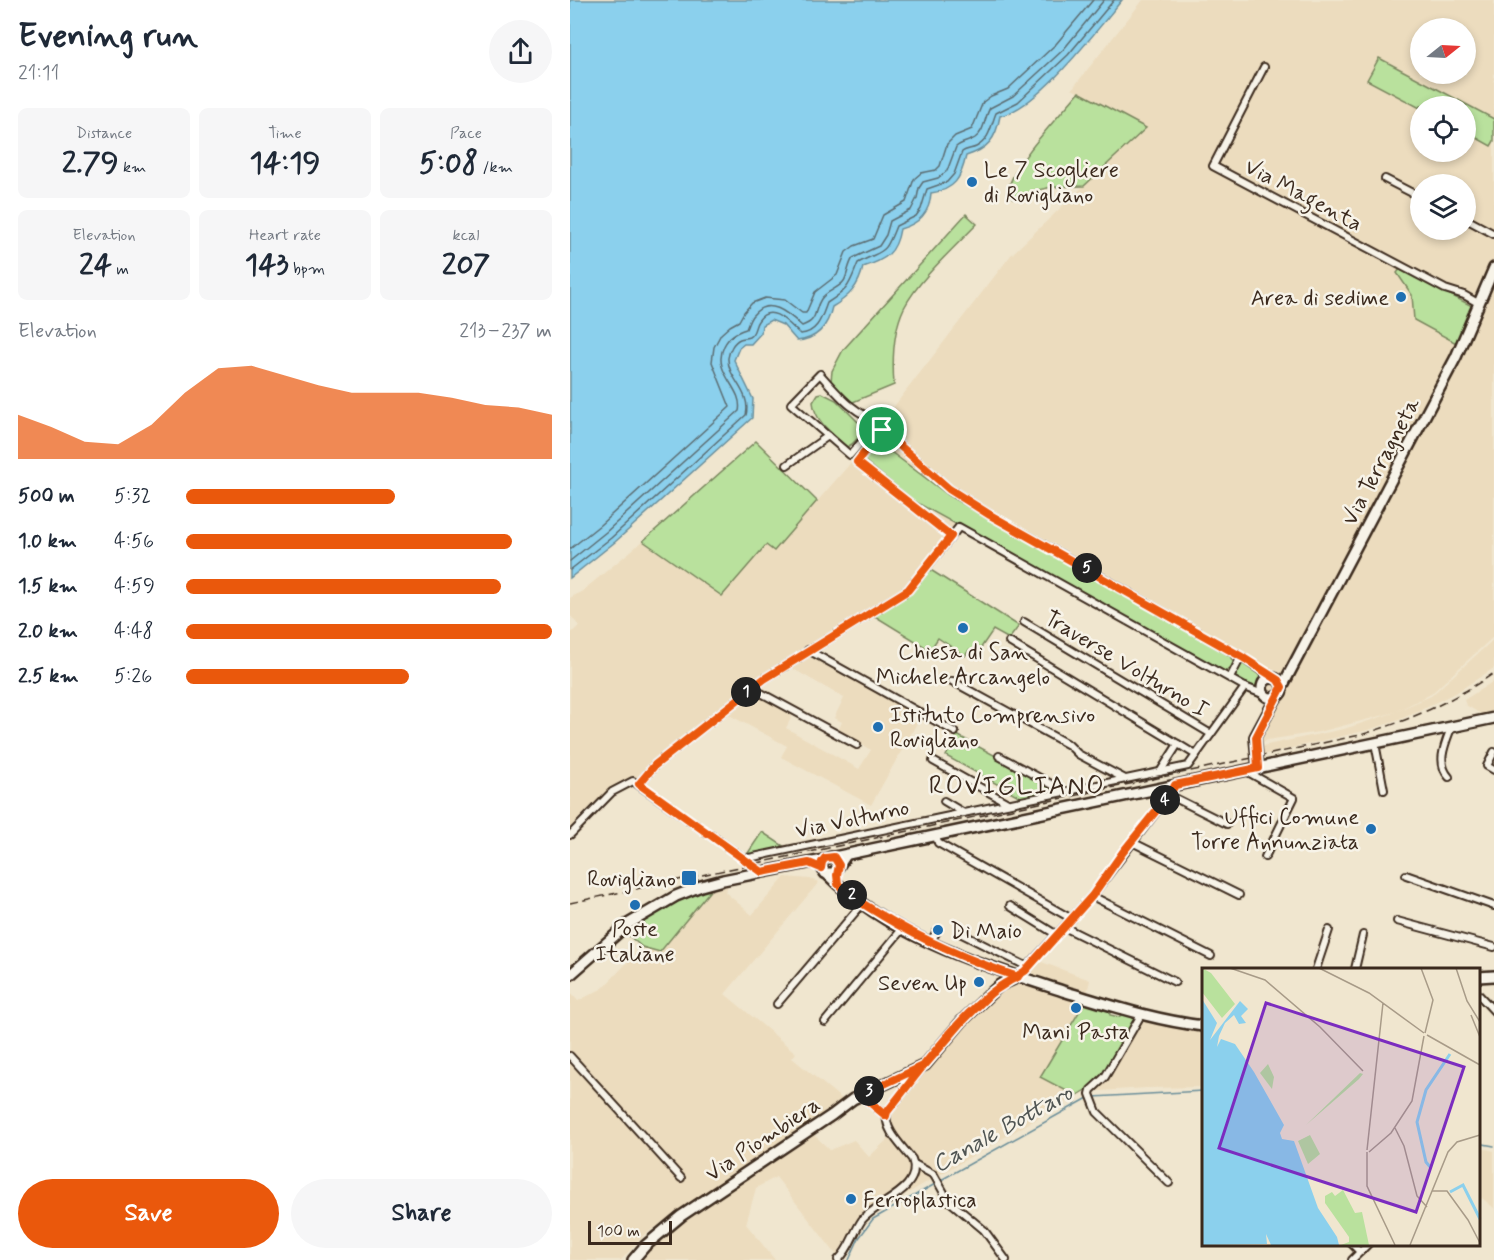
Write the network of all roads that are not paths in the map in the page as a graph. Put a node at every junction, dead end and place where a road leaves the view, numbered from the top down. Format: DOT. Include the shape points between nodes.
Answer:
graph roads {
  1 [pos="1264,67"];
  2 [pos="1385,179"];
  3 [pos="1410,192"];
  4 [pos="1476,224"];
  5 [pos="1494,234"];
  6 [pos="1494,268"];
  7 [pos="1478,303"];
  8 [pos="828,436"];
  9 [pos="787,465"];
  10 [pos="951,536"];
  11 [pos="1024,622"];
  12 [pos="1009,642"];
  13 [pos="808,650"];
  14 [pos="1242,657"];
  15 [pos="1230,678"];
  16 [pos="952,681"];
  17 [pos="1277,681"];
  18 [pos="1245,687"];
  19 [pos="752,688"];
  20 [pos="1270,699"];
  21 [pos="1493,720"];
  22 [pos="1450,728"];
  23 [pos="955,732"];
  24 [pos="1211,734"];
  25 [pos="1375,743"];
  26 [pos="856,744"];
  27 [pos="1178,744"];
  28 [pos="1494,752"];
  29 [pos="1196,755"];
  30 [pos="999,756"];
  31 [pos="933,761"];
  32 [pos="1258,768"];
  33 [pos="1245,770"];
  34 [pos="1494,770"];
  35 [pos="1159,772"];
  36 [pos="1449,777"];
  37 [pos="1125,779"];
  38 [pos="639,784"];
  39 [pos="1175,785"];
  40 [pos="1384,790"];
  41 [pos="1065,792"];
  42 [pos="1169,795"];
  43 [pos="944,801"];
  44 [pos="1009,803"];
  45 [pos="965,813"];
  46 [pos="1227,825"];
  47 [pos="570,835"];
  48 [pos="936,836"];
  49 [pos="1132,842"];
  50 [pos="1265,857"];
  51 [pos="744,859"];
  52 [pos="837,864"];
  53 [pos="824,867"];
  54 [pos="762,872"];
  55 [pos="1406,875"];
  56 [pos="838,884"];
  57 [pos="1239,895"];
  58 [pos="1092,896"];
  59 [pos="863,903"];
  60 [pos="1010,906"];
  61 [pos="1494,906"];
  62 [pos="1072,919"];
  63 [pos="1397,921"];
  64 [pos="1064,927"];
  65 [pos="903,928"];
  66 [pos="1329,930"];
  67 [pos="936,933"];
  68 [pos="960,933"];
  69 [pos="1363,935"];
  70 [pos="1057,936"];
  71 [pos="930,942"];
  72 [pos="1494,947"];
  73 [pos="1211,956"];
  74 [pos="1028,967"];
  75 [pos="1316,968"];
  76 [pos="1354,968"];
  77 [pos="570,975"];
  78 [pos="1494,976"];
  79 [pos="1018,977"];
  80 [pos="1479,977"];
  81 [pos="1175,982"];
  82 [pos="1479,995"];
  83 [pos="777,1004"];
  84 [pos="1494,1011"];
  85 [pos="1141,1015"];
  86 [pos="825,1022"];
  87 [pos="1202,1026"];
  88 [pos="570,1056"];
  89 [pos="925,1065"];
  90 [pos="861,1095"];
  91 [pos="886,1116"];
  92 [pos="914,1164"];
  93 [pos="681,1178"];
  94 [pos="1169,1183"];
  95 [pos="1353,1245"];
  96 [pos="1367,1245"];
  97 [pos="1360,1252"];
  98 [pos="633,1260"];
  99 [pos="838,1260"];
  100 [pos="1006,1260"];
  101 [pos="1352,1260"];
  1 -- 7 [label="street, Via Magenta" via="1213,166 1446,290"];
  2 -- 3 [label="street"];
  4 -- 5 [label="street"];
  6 -- 7 [label="street, Via Terragneta"];
  7 -- 17 [label="street, Via Terragneta" via="1456,357 1292,668"];
  8 -- 8 [label="street" via="791,404 820,374 847,405 882,424 850,455"];
  8 -- 9 [label="street"];
  10 -- 13 [label="street" via="908,590"];
  10 -- 14 [label="street" via="857,462 882,430 949,489 990,515"];
  10 -- 15 [label="street" via="959,527"];
  11 -- 24 [label="street, Traverse Volturno I"];
  12 -- 27 [label="street"];
  13 -- 19 [label="street"];
  13 -- 23 [label="street"];
  14 -- 15 [label="street"];
  14 -- 17 [label="street"];
  15 -- 18 [label="street"];
  16 -- 37 [label="street"];
  17 -- 20 [label="street"];
  17 -- 20 [label="street" via="1266,679 1262,684"];
  18 -- 20 [label="street"];
  18 -- 24 [label="street, Via Volturno"];
  19 -- 26 [label="street"];
  19 -- 38 [label="street" via="655,765"];
  20 -- 32 [label="street" via="1256,737"];
  21 -- 22 [label="street"];
  22 -- 25 [label="street"];
  22 -- 36 [label="street" via="1442,755"];
  24 -- 29 [label="street, Via Volturno"];
  25 -- 32 [label="street"];
  25 -- 40 [label="street"];
  27 -- 29 [label="street"];
  27 -- 35 [label="street"];
  28 -- 34 [label="street" via="1487,766"];
  29 -- 35 [label="street, Via Volturno" via="1188,766"];
  30 -- 41 [label="street"];
  31 -- 44 [label="street"];
  32 -- 33 [label="street"];
  33 -- 39 [label="street"];
  33 -- 50 [label="street" via="1294,798"];
  35 -- 37 [label="street, Via Volturno"];
  37 -- 41 [label="street, Via Volturno"];
  38 -- 47 [label="street" via="633,781 612,792"];
  38 -- 51 [label="street"];
  39 -- 42 [label="street, Via Piombiera"];
  39 -- 48 [label="street"];
  41 -- 44 [label="street, Via Volturno"];
  42 -- 46 [label="street"];
  42 -- 49 [label="street, Via Piombiera"];
  43 -- 45 [label="street"];
  44 -- 45 [label="street, Via Volturno"];
  45 -- 51 [label="street, Via Volturno"];
  48 -- 52 [label="street" via="846,855"];
  48 -- 62 [label="street" via="938,843"];
  49 -- 57 [label="street"];
  49 -- 58 [label="street, Via Piombiera"];
  51 -- 54 [label="street"];
  52 -- 53 [label="street" via="834,873"];
  52 -- 53 [label="street" via="828,857"];
  52 -- 56 [label="street"];
  53 -- 54 [label="street" via="809,863"];
  53 -- 56 [label="street"];
  54 -- 77 [label="street" via="704,885 666,901 628,924"];
  55 -- 61 [label="street"];
  56 -- 59 [label="street"];
  58 -- 62 [label="street, Via Piombiera"];
  58 -- 73 [label="street"];
  59 -- 65 [label="street"];
  59 -- 83 [label="street"];
  60 -- 70 [label="street"];
  62 -- 64 [label="street, Via Piombiera"];
  63 -- 72 [label="street"];
  64 -- 70 [label="street, Via Piombiera"];
  64 -- 81 [label="street"];
  65 -- 71 [label="street"];
  65 -- 86 [label="street"];
  66 -- 75 [label="street"];
  67 -- 71 [label="street"];
  68 -- 74 [label="street"];
  69 -- 76 [label="street"];
  70 -- 74 [label="street, Via Piombiera"];
  71 -- 79 [label="street"];
  74 -- 79 [label="street, Via Piombiera"];
  78 -- 80 [label="street"];
  79 -- 85 [label="street"];
  79 -- 89 [label="street, Via Piombiera" via="991,993"];
  82 -- 84 [label="street"];
  85 -- 87 [label="street"];
  85 -- 94 [label="street" via="1105,1077 1090,1094 1097,1112"];
  88 -- 93 [label="street"];
  89 -- 90 [label="street, Via Piombiera"];
  89 -- 91 [label="street, Via Piombiera"];
  90 -- 91 [label="street"];
  90 -- 98 [label="street, Via Piombiera" via="681,1216"];
  91 -- 92 [label="street" via="888,1127"];
  92 -- 99 [label="street" via="906,1185 897,1196 864,1217"];
  92 -- 100 [label="street" via="936,1178 948,1200 984,1230"];
  95 -- 97 [label="street"];
  96 -- 97 [label="street"];
  97 -- 101 [label="street"];
}
